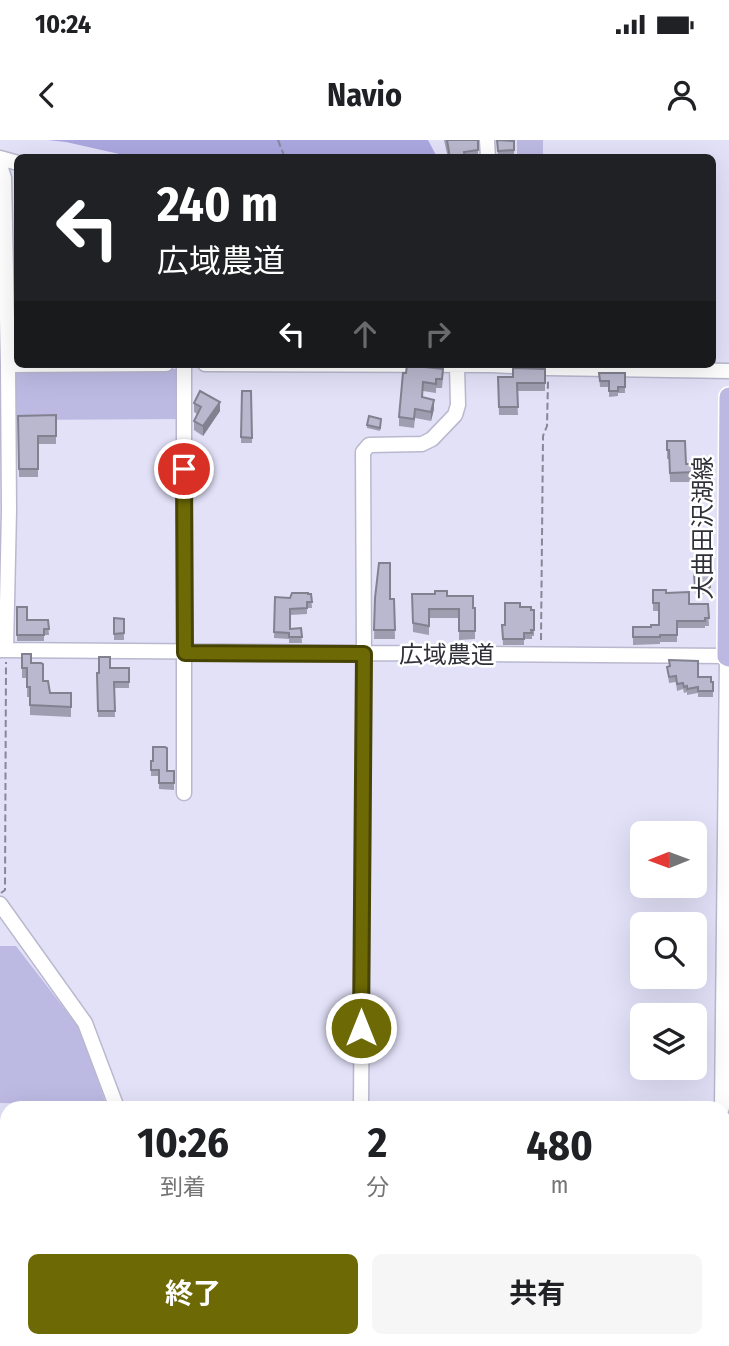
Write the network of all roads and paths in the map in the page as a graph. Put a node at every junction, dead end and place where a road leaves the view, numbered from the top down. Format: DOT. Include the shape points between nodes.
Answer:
graph roads {
  1 [pos="0,165"];
  2 [pos="8,365"];
  3 [pos="14,365"];
  4 [pos="184,368"];
  5 [pos="457,368"];
  6 [pos="548,368"];
  7 [pos="729,371"];
  8 [pos="729,397"];
  9 [pos="5,510"];
  10 [pos="3,650"];
  11 [pos="185,653"];
  12 [pos="364,654"];
  13 [pos="541,655"];
  14 [pos="728,656"];
  15 [pos="184,793"];
  16 [pos="0,894"];
  17 [pos="0,904"];
  18 [pos="114,1101"];
  19 [pos="361,1101"];
  20 [pos="722,1101"];
  1 -- 2 [label="street"];
  2 -- 3 [label="street"];
  2 -- 9 [label="street"];
  4 -- 11 [label="street"];
  5 -- 12 [label="street" via="455,415 432,439 422,444 369,445 363,452"];
  6 -- 7 [label="street"];
  6 -- 13 [label="path"];
  8 -- 14 [label="main road, 大曲田沢湖線"];
  9 -- 10 [label="street"];
  10 -- 11 [label="street, 広域農道"];
  10 -- 16 [label="path" via="5,890"];
  11 -- 12 [label="street, 広域農道"];
  11 -- 15 [label="street"];
  12 -- 13 [label="street, 広域農道"];
  12 -- 19 [label="street"];
  13 -- 14 [label="street, 広域農道"];
  14 -- 20 [label="street"];
  17 -- 18 [label="street" via="85,1023"];
}
